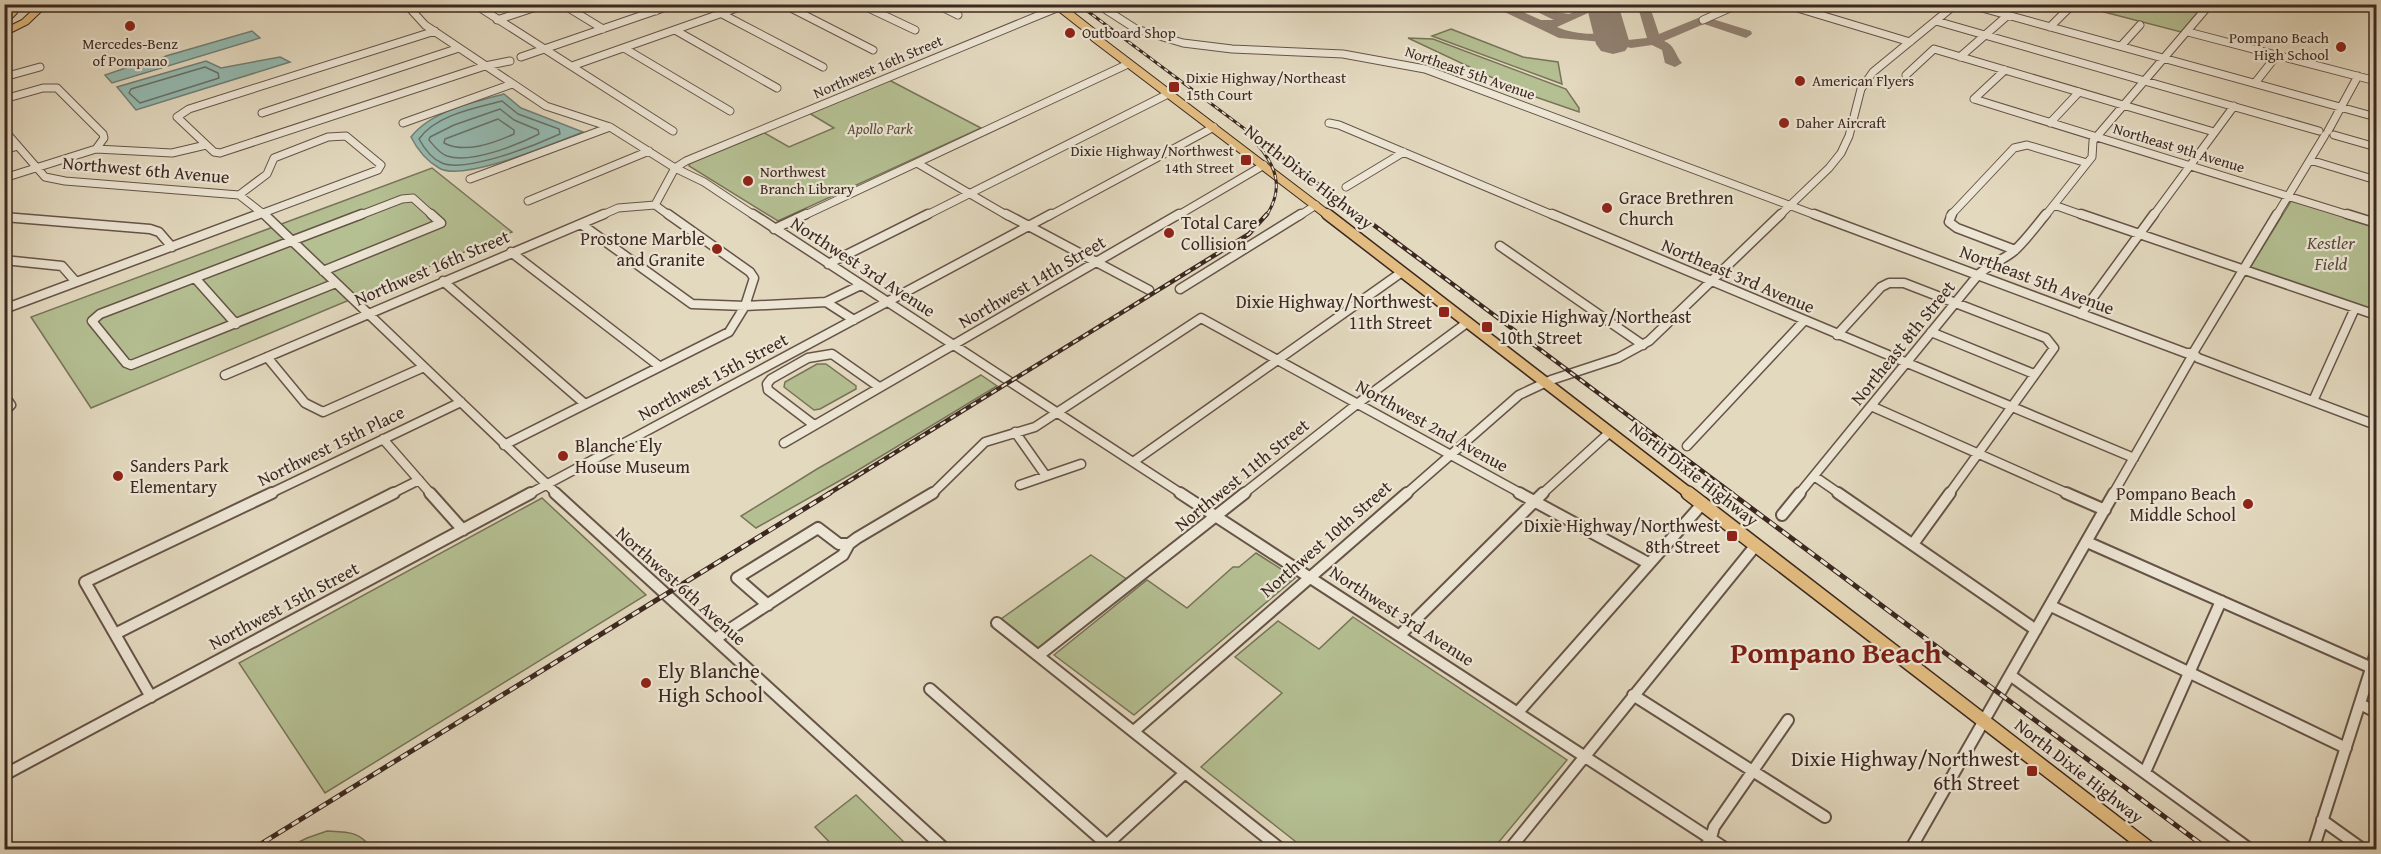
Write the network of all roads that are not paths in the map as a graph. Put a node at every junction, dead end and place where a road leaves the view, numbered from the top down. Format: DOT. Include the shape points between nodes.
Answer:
graph roads {
  1 [pos="11,4"];
  2 [pos="36,4"];
  3 [pos="45,4"];
  4 [pos="406,4"];
  5 [pos="474,4"];
  6 [pos="545,4"];
  7 [pos="562,4"];
  8 [pos="644,4"];
  9 [pos="675,4"];
  10 [pos="748,4"];
  11 [pos="783,4"];
  12 [pos="860,4"];
  13 [pos="936,4"];
  14 [pos="1097,4"];
  15 [pos="1739,4"];
  16 [pos="1784,4"];
  17 [pos="1956,4"];
  18 [pos="2073,4"];
  19 [pos="2210,4"];
  20 [pos="1057,6"];
  21 [pos="1984,6"];
  22 [pos="656,11"];
  23 [pos="722,14"];
  24 [pos="958,15"];
  25 [pos="2008,15"];
  26 [pos="497,20"];
  27 [pos="1703,20"];
  28 [pos="1935,22"];
  29 [pos="4,23"];
  30 [pos="2140,25"];
  31 [pos="2050,27"];
  32 [pos="603,29"];
  33 [pos="675,30"];
  34 [pos="915,30"];
  35 [pos="435,31"];
  36 [pos="2188,32"];
  37 [pos="4,33"];
  38 [pos="1093,33"];
  39 [pos="1985,36"];
  40 [pos="1910,42"];
  41 [pos="2121,46"];
  42 [pos="459,48"];
  43 [pos="624,48"];
  44 [pos="544,49"];
  45 [pos="873,50"];
  46 [pos="2277,55"];
  47 [pos="521,57"];
  48 [pos="1960,57"];
  49 [pos="2165,58"];
  50 [pos="510,61"];
  51 [pos="1128,64"];
  52 [pos="40,66"];
  53 [pos="485,66"];
  54 [pos="572,66"];
  55 [pos="823,67"];
  56 [pos="2005,70"];
  57 [pos="1906,75"];
  58 [pos="2358,76"];
  59 [pos="4,77"];
  60 [pos="2146,81"];
  61 [pos="2376,81"];
  62 [pos="2255,83"];
  63 [pos="512,84"];
  64 [pos="777,88"];
  65 [pos="2079,92"];
  66 [pos="1168,94"];
  67 [pos="4,99"];
  68 [pos="2125,106"];
  69 [pos="2234,106"];
  70 [pos="2341,107"];
  71 [pos="730,111"];
  72 [pos="262,113"];
  73 [pos="2376,117"];
  74 [pos="403,123"];
  75 [pos="1329,123"];
  76 [pos="2050,123"];
  77 [pos="610,127"];
  78 [pos="1214,127"];
  79 [pos="4,130"];
  80 [pos="673,131"];
  81 [pos="2214,132"];
  82 [pos="2327,133"];
  83 [pos="2096,137"];
  84 [pos="206,145"];
  85 [pos="18,146"];
  86 [pos="2376,147"];
  87 [pos="96,149"];
  88 [pos="4,150"];
  89 [pos="649,152"];
  90 [pos="1404,152"];
  91 [pos="2310,160"];
  92 [pos="917,163"];
  93 [pos="2087,164"];
  94 [pos="1264,165"];
  95 [pos="2189,165"];
  96 [pos="36,168"];
  97 [pos="675,168"];
  98 [pos="691,175"];
  99 [pos="4,178"];
  100 [pos="470,179"];
  101 [pos="2376,180"];
  102 [pos="667,183"];
  103 [pos="1346,188"];
  104 [pos="969,194"];
  105 [pos="239,195"];
  106 [pos="2289,196"];
  107 [pos="528,201"];
  108 [pos="655,205"];
  109 [pos="1316,205"];
  110 [pos="1789,205"];
  111 [pos="2054,205"];
  112 [pos="264,214"];
  113 [pos="4,217"];
  114 [pos="2376,223"];
  115 [pos="581,224"];
  116 [pos="1028,227"];
  117 [pos="774,229"];
  118 [pos="2139,234"];
  119 [pos="292,241"];
  120 [pos="1500,246"];
  121 [pos="172,247"];
  122 [pos="2015,250"];
  123 [pos="511,252"];
  124 [pos="6,261"];
  125 [pos="1097,263"];
  126 [pos="828,264"];
  127 [pos="2244,270"];
  128 [pos="323,271"];
  129 [pos="1402,272"];
  130 [pos="1978,275"];
  131 [pos="195,278"];
  132 [pos="443,281"];
  133 [pos="1711,281"];
  134 [pos="76,282"];
  135 [pos="336,284"];
  136 [pos="861,285"];
  137 [pos="1180,289"];
  138 [pos="1149,290"];
  139 [pos="826,302"];
  140 [pos="888,302"];
  141 [pos="1956,303"];
  142 [pos="745,306"];
  143 [pos="2355,308"];
  144 [pos="4,309"];
  145 [pos="369,313"];
  146 [pos="2081,314"];
  147 [pos="2376,315"];
  148 [pos="854,320"];
  149 [pos="1804,321"];
  150 [pos="1468,322"];
  151 [pos="236,324"];
  152 [pos="1931,332"];
  153 [pos="1838,335"];
  154 [pos="952,345"];
  155 [pos="1643,345"];
  156 [pos="2192,356"];
  157 [pos="267,357"];
  158 [pos="1276,359"];
  159 [pos="1906,364"];
  160 [pos="659,366"];
  161 [pos="424,367"];
  162 [pos="2034,374"];
  163 [pos="225,375"];
  164 [pos="1545,381"];
  165 [pos="879,387"];
  166 [pos="4,395"];
  167 [pos="2313,400"];
  168 [pos="461,402"];
  169 [pos="585,404"];
  170 [pos="1358,404"];
  171 [pos="1872,406"];
  172 [pos="2011,408"];
  173 [pos="5,412"];
  174 [pos="1056,413"];
  175 [pos="814,425"];
  176 [pos="2376,425"];
  177 [pos="1015,432"];
  178 [pos="1610,432"];
  179 [pos="383,439"];
  180 [pos="784,443"];
  181 [pos="504,445"];
  182 [pos="1687,446"];
  183 [pos="1977,453"];
  184 [pos="1449,454"];
  185 [pos="2134,458"];
  186 [pos="1133,462"];
  187 [pos="1081,464"];
  188 [pos="1046,476"];
  189 [pos="1814,476"];
  190 [pos="419,480"];
  191 [pos="547,485"];
  192 [pos="1020,485"];
  193 [pos="1534,501"];
  194 [pos="1703,503"];
  195 [pos="2104,510"];
  196 [pos="1782,515"];
  197 [pos="1218,516"];
  198 [pos="463,530"];
  199 [pos="2087,542"];
  200 [pos="849,544"];
  201 [pos="1913,544"];
  202 [pos="1756,545"];
  203 [pos="1648,563"];
  204 [pos="1311,576"];
  205 [pos="2221,601"];
  206 [pos="768,604"];
  207 [pos="2051,606"];
  208 [pos="997,623"];
  209 [pos="2036,630"];
  210 [pos="115,634"];
  211 [pos="1401,634"];
  212 [pos="715,639"];
  213 [pos="2376,653"];
  214 [pos="1039,655"];
  215 [pos="2372,668"];
  216 [pos="2190,673"];
  217 [pos="2010,675"];
  218 [pos="930,689"];
  219 [pos="1633,695"];
  220 [pos="151,696"];
  221 [pos="2360,704"];
  222 [pos="1519,711"];
  223 [pos="2376,712"];
  224 [pos="1788,720"];
  225 [pos="1983,720"];
  226 [pos="1134,731"];
  227 [pos="2346,748"];
  228 [pos="1585,754"];
  229 [pos="1185,772"];
  230 [pos="1753,772"];
  231 [pos="2145,772"];
  232 [pos="4,775"];
  233 [pos="1825,817"];
  234 [pos="2322,820"];
  235 [pos="1711,838"];
  236 [pos="1107,848"];
  237 [pos="946,849"];
  238 [pos="1282,849"];
  239 [pos="1509,849"];
  240 [pos="1702,849"];
  241 [pos="1728,849"];
  242 [pos="1910,849"];
  243 [pos="2151,849"];
  244 [pos="2251,849"];
  245 [pos="2313,849"];
  246 [pos="2364,849"];
  1 -- 29 [label="highway" via="14,13"];
  2 -- 37 [label="highway" via="25,19"];
  3 -- 37 [label="highway" via="25,22"];
  4 -- 35 [label="street, Northwest 3rd Avenue"];
  5 -- 26 [label="street"];
  6 -- 26 [label="street"];
  7 -- 32 [label="street"];
  8 -- 22 [label="street"];
  9 -- 22 [label="street"];
  10 -- 23 [label="street"];
  11 -- 45 [label="street"];
  12 -- 34 [label="street"];
  13 -- 24 [label="street"];
  14 -- 110 [label="street, Northeast 5th Avenue" via="1129,26 1212,48 1360,56 1423,68"];
  15 -- 27 [label="street"];
  16 -- 40 [label="street"];
  17 -- 28 [label="street, Northwest 10th Street"];
  18 -- 31 [label="street"];
  19 -- 36 [label="street, Northeast 8th Street"];
  20 -- 38 [label="main road, North Dixie Highway"];
  20 -- 97 [label="street, Northwest 16th Street"];
  21 -- 25 [label="street"];
  22 -- 32 [label="street"];
  23 -- 33 [label="street"];
  23 -- 55 [label="street"];
  25 -- 31 [label="street"];
  25 -- 39 [label="street"];
  26 -- 44 [label="street"];
  28 -- 39 [label="street"];
  28 -- 40 [label="street, Northwest 10th Street"];
  30 -- 41 [label="street"];
  31 -- 41 [label="street"];
  32 -- 44 [label="street"];
  33 -- 43 [label="street"];
  33 -- 64 [label="street"];
  35 -- 42 [label="street, Northwest 3rd Avenue"];
  35 -- 84 [label="street" via="180,114 177,117"];
  36 -- 46 [label="street"];
  36 -- 49 [label="street, Northeast 8th Street"];
  38 -- 51 [label="main road, North Dixie Highway"];
  38 -- 78 [label="main road, North Dixie Highway" via="1212,120"];
  39 -- 48 [label="street"];
  39 -- 60 [label="street"];
  40 -- 110 [label="street, Northwest 10th Street" via="1874,72 1861,89 1841,153"];
  41 -- 49 [label="street"];
  42 -- 53 [label="street, Northwest 3rd Avenue"];
  42 -- 72 [label="street"];
  43 -- 54 [label="street"];
  43 -- 71 [label="street"];
  44 -- 47 [label="street"];
  44 -- 54 [label="street"];
  46 -- 58 [label="street"];
  46 -- 62 [label="street"];
  48 -- 56 [label="street"];
  48 -- 57 [label="street" via="1934,49"];
  49 -- 60 [label="street, Northeast 8th Street"];
  49 -- 62 [label="street"];
  50 -- 53 [label="street"];
  51 -- 66 [label="main road, North Dixie Highway"];
  51 -- 92 [label="street"];
  52 -- 59 [label="street"];
  53 -- 63 [label="street, Northwest 3rd Avenue"];
  53 -- 84 [label="street" via="220,153"];
  54 -- 80 [label="street"];
  56 -- 65 [label="street"];
  56 -- 76 [label="street, Northeast 9th Avenue" via="1974,99"];
  58 -- 61 [label="street"];
  58 -- 70 [label="street"];
  60 -- 68 [label="street, Northeast 8th Street"];
  60 -- 69 [label="street"];
  62 -- 70 [label="street"];
  63 -- 74 [label="street"];
  63 -- 77 [label="street, Northwest 3rd Avenue" via="546,106"];
  65 -- 68 [label="street"];
  65 -- 76 [label="street"];
  66 -- 78 [label="main road, North Dixie Highway"];
  66 -- 104 [label="street"];
  67 -- 87 [label="street" via="57,88 103,134"];
  68 -- 81 [label="street"];
  68 -- 83 [label="street, Northeast 8th Street"];
  69 -- 81 [label="street"];
  69 -- 82 [label="street"];
  70 -- 73 [label="street"];
  70 -- 82 [label="street"];
  75 -- 90 [label="street, Northeast 3rd Avenue"];
  76 -- 83 [label="street, Northeast 9th Avenue"];
  77 -- 89 [label="street, Northwest 3rd Avenue"];
  77 -- 100 [label="street"];
  78 -- 94 [label="main road, North Dixie Highway"];
  78 -- 116 [label="street, Northwest 15th Street"];
  79 -- 85 [label="street, Northwest 6th Avenue"];
  81 -- 95 [label="street"];
  82 -- 86 [label="street"];
  82 -- 91 [label="street"];
  83 -- 93 [label="street, Northeast 8th Street"];
  83 -- 95 [label="street, Northeast 9th Avenue"];
  84 -- 87 [label="street" via="178,153"];
  85 -- 88 [label="street"];
  85 -- 96 [label="street, Northwest 6th Avenue"];
  87 -- 96 [label="street"];
  89 -- 97 [label="street, Northwest 3rd Avenue"];
  89 -- 107 [label="street"];
  90 -- 103 [label="street"];
  90 -- 133 [label="street, Northeast 3rd Avenue"];
  91 -- 101 [label="street"];
  91 -- 106 [label="street"];
  92 -- 104 [label="street"];
  92 -- 117 [label="street"];
  93 -- 111 [label="street, Northeast 8th Street"];
  93 -- 122 [label="street" via="2036,147 2019,146 1949,217 1957,228"];
  94 -- 109 [label="main road, North Dixie Highway"];
  94 -- 125 [label="street, Northwest 14th Street"];
  95 -- 106 [label="street, Northeast 9th Avenue"];
  95 -- 118 [label="street"];
  96 -- 99 [label="street"];
  96 -- 105 [label="street, Northwest 6th Avenue" via="45,177 65,182"];
  97 -- 98 [label="street, Northwest 3rd Avenue"];
  97 -- 102 [label="street"];
  98 -- 102 [label="street"];
  98 -- 117 [label="street, Northwest 3rd Avenue"];
  102 -- 108 [label="street"];
  104 -- 116 [label="street"];
  104 -- 126 [label="street"];
  105 -- 112 [label="street, Northwest 6th Avenue"];
  105 -- 112 [label="street" via="267,174 274,158 339,135 346,136 381,165 378,170"];
  106 -- 114 [label="street, Northeast 9th Avenue"];
  106 -- 127 [label="street"];
  108 -- 115 [label="street, Northwest 16th Street" via="618,208"];
  108 -- 142 [label="street" via="750,272 754,278"];
  109 -- 129 [label="main road, North Dixie Highway"];
  109 -- 137 [label="street"];
  110 -- 130 [label="street, Northeast 5th Avenue"];
  110 -- 133 [label="street, Northwest 10th Street"];
  111 -- 118 [label="street"];
  111 -- 122 [label="street, Northeast 8th Street"];
  112 -- 119 [label="street, Northwest 6th Avenue"];
  112 -- 121 [label="street"];
  113 -- 121 [label="street" via="150,229 159,232"];
  115 -- 123 [label="street, Northwest 16th Street"];
  115 -- 142 [label="street" via="692,304"];
  116 -- 125 [label="street"];
  116 -- 140 [label="street, Northwest 15th Street"];
  117 -- 126 [label="street, Northwest 3rd Avenue"];
  118 -- 127 [label="street"];
  118 -- 146 [label="street"];
  119 -- 128 [label="street, Northwest 6th Avenue"];
  119 -- 128 [label="street" via="408,197 441,223"];
  119 -- 131 [label="street"];
  120 -- 155 [label="street"];
  121 -- 134 [label="street"];
  122 -- 130 [label="street, Northeast 8th Street"];
  123 -- 132 [label="street, Northwest 16th Street"];
  123 -- 160 [label="street"];
  124 -- 134 [label="street" via="62,266"];
  125 -- 138 [label="street"];
  125 -- 154 [label="street, Northwest 14th Street"];
  126 -- 136 [label="street, Northwest 3rd Avenue"];
  127 -- 143 [label="street"];
  127 -- 156 [label="street"];
  128 -- 135 [label="street, Northwest 6th Avenue"];
  129 -- 150 [label="main road, North Dixie Highway"];
  129 -- 158 [label="street"];
  130 -- 141 [label="street, Northeast 8th Street"];
  130 -- 146 [label="street, Northeast 5th Avenue"];
  131 -- 151 [label="street"];
  131 -- 151 [label="street" via="92,321 131,365"];
  132 -- 145 [label="street, Northwest 16th Street"];
  132 -- 169 [label="street"];
  133 -- 149 [label="street, Northeast 3rd Avenue"];
  133 -- 155 [label="street, Northwest 10th Street"];
  134 -- 144 [label="street"];
  135 -- 145 [label="street, Northwest 6th Avenue"];
  135 -- 151 [label="street"];
  136 -- 139 [label="street"];
  136 -- 140 [label="street, Northwest 3rd Avenue"];
  139 -- 142 [label="street"];
  139 -- 148 [label="street"];
  140 -- 148 [label="street, Northwest 15th Street"];
  140 -- 154 [label="street, Northwest 3rd Avenue"];
  141 -- 152 [label="street, Northeast 8th Street"];
  141 -- 153 [label="street" via="1904,284 1888,283"];
  141 -- 162 [label="street" via="2052,343 2054,348"];
  142 -- 160 [label="street" via="729,332"];
  143 -- 147 [label="street"];
  143 -- 167 [label="street"];
  145 -- 157 [label="street, Northwest 16th Street"];
  145 -- 161 [label="street, Northwest 6th Avenue"];
  146 -- 156 [label="street, Northeast 5th Avenue"];
  148 -- 191 [label="street, Northwest 15th Street"];
  149 -- 153 [label="street, Northeast 3rd Avenue"];
  149 -- 182 [label="street"];
  150 -- 164 [label="main road, North Dixie Highway"];
  150 -- 170 [label="street, Northwest 11th Street"];
  152 -- 159 [label="street, Northeast 8th Street"];
  152 -- 162 [label="street"];
  153 -- 159 [label="street, Northeast 3rd Avenue"];
  154 -- 165 [label="street, Northwest 14th Street"];
  154 -- 174 [label="street, Northwest 3rd Avenue"];
  155 -- 164 [label="street, Northwest 10th Street" via="1623,357"];
  156 -- 167 [label="street, Northeast 5th Avenue"];
  156 -- 185 [label="street"];
  157 -- 161 [label="street" via="306,403 323,412"];
  157 -- 163 [label="street, Northwest 16th Street"];
  158 -- 170 [label="street, Northwest 2nd Avenue"];
  158 -- 174 [label="street, Northwest 2nd Avenue" via="1201,318"];
  158 -- 186 [label="street"];
  159 -- 171 [label="street, Northeast 8th Street"];
  159 -- 172 [label="street, Northeast 3rd Avenue"];
  160 -- 169 [label="street"];
  161 -- 168 [label="street, Northwest 6th Avenue"];
  162 -- 172 [label="street"];
  164 -- 178 [label="main road, North Dixie Highway"];
  164 -- 184 [label="street, Northwest 10th Street" via="1519,395"];
  165 -- 175 [label="street, Northwest 14th Street"];
  165 -- 175 [label="street" via="825,353 766,384 768,390"];
  166 -- 173 [label="street" via="11,405"];
  167 -- 176 [label="street, Northeast 5th Avenue"];
  168 -- 179 [label="street, Northwest 15th Place"];
  168 -- 181 [label="street, Northwest 6th Avenue"];
  169 -- 181 [label="street"];
  170 -- 184 [label="street, Northwest 2nd Avenue"];
  170 -- 197 [label="street, Northwest 11th Street"];
  171 -- 183 [label="street"];
  171 -- 189 [label="street, Northeast 8th Street"];
  172 -- 183 [label="street"];
  172 -- 185 [label="street, Northeast 3rd Avenue"];
  174 -- 177 [label="street" via="1042,416"];
  174 -- 186 [label="street, Northwest 3rd Avenue"];
  175 -- 180 [label="street, Northwest 14th Street"];
  177 -- 188 [label="street"];
  177 -- 200 [label="street" via="985,442 932,494"];
  178 -- 193 [label="street"];
  178 -- 194 [label="main road, North Dixie Highway"];
  179 -- 190 [label="street"];
  179 -- 210 [label="street, Northwest 15th Place" via="86,582"];
  181 -- 191 [label="street, Northwest 6th Avenue"];
  183 -- 195 [label="street"];
  183 -- 201 [label="street"];
  184 -- 193 [label="street, Northwest 2nd Avenue"];
  184 -- 204 [label="street, Northwest 10th Street"];
  185 -- 195 [label="street"];
  186 -- 197 [label="street, Northwest 3rd Avenue"];
  187 -- 188 [label="street"];
  188 -- 192 [label="street"];
  189 -- 196 [label="street, Northeast 8th Street"];
  189 -- 201 [label="street"];
  190 -- 198 [label="street"];
  190 -- 210 [label="street"];
  191 -- 198 [label="street, Northwest 15th Street"];
  191 -- 212 [label="street, Northwest 6th Avenue"];
  193 -- 203 [label="street, Northwest 2nd Avenue"];
  193 -- 211 [label="street"];
  194 -- 202 [label="main road, North Dixie Highway"];
  194 -- 203 [label="street"];
  195 -- 199 [label="street"];
  197 -- 204 [label="street, Northwest 3rd Avenue"];
  197 -- 214 [label="street, Northwest 11th Street"];
  198 -- 220 [label="street, Northwest 15th Street"];
  199 -- 205 [label="street"];
  199 -- 207 [label="street"];
  200 -- 206 [label="street" via="843,555"];
  200 -- 206 [label="street" via="839,544 818,528 737,578"];
  201 -- 209 [label="street"];
  202 -- 219 [label="street"];
  202 -- 225 [label="main road, North Dixie Highway"];
  203 -- 222 [label="street"];
  204 -- 211 [label="street, Northwest 3rd Avenue"];
  204 -- 226 [label="street, Northwest 10th Street"];
  205 -- 215 [label="street"];
  205 -- 216 [label="street"];
  206 -- 212 [label="street"];
  207 -- 209 [label="street"];
  207 -- 216 [label="street"];
  208 -- 214 [label="street"];
  209 -- 217 [label="street"];
  210 -- 220 [label="street"];
  211 -- 222 [label="street, Northwest 3rd Avenue"];
  212 -- 237 [label="street, Northwest 6th Avenue"];
  213 -- 215 [label="street"];
  214 -- 226 [label="street"];
  215 -- 221 [label="street"];
  216 -- 227 [label="street"];
  216 -- 231 [label="street"];
  217 -- 225 [label="street"];
  217 -- 231 [label="street"];
  218 -- 236 [label="street"];
  219 -- 228 [label="street"];
  219 -- 230 [label="street"];
  220 -- 232 [label="street, Northwest 15th Street"];
  221 -- 223 [label="street"];
  221 -- 227 [label="street"];
  222 -- 228 [label="street, Northwest 3rd Avenue"];
  224 -- 230 [label="street"];
  225 -- 242 [label="street"];
  225 -- 243 [label="main road, North Dixie Highway"];
  226 -- 229 [label="street"];
  227 -- 234 [label="street"];
  228 -- 235 [label="street, Northwest 3rd Avenue"];
  228 -- 239 [label="street"];
  229 -- 236 [label="street"];
  229 -- 238 [label="street"];
  230 -- 233 [label="street"];
  230 -- 235 [label="street"];
  231 -- 244 [label="street"];
  234 -- 245 [label="street"];
  234 -- 246 [label="street"];
  235 -- 240 [label="street"];
  235 -- 241 [label="street, Northwest 3rd Avenue"];
}
